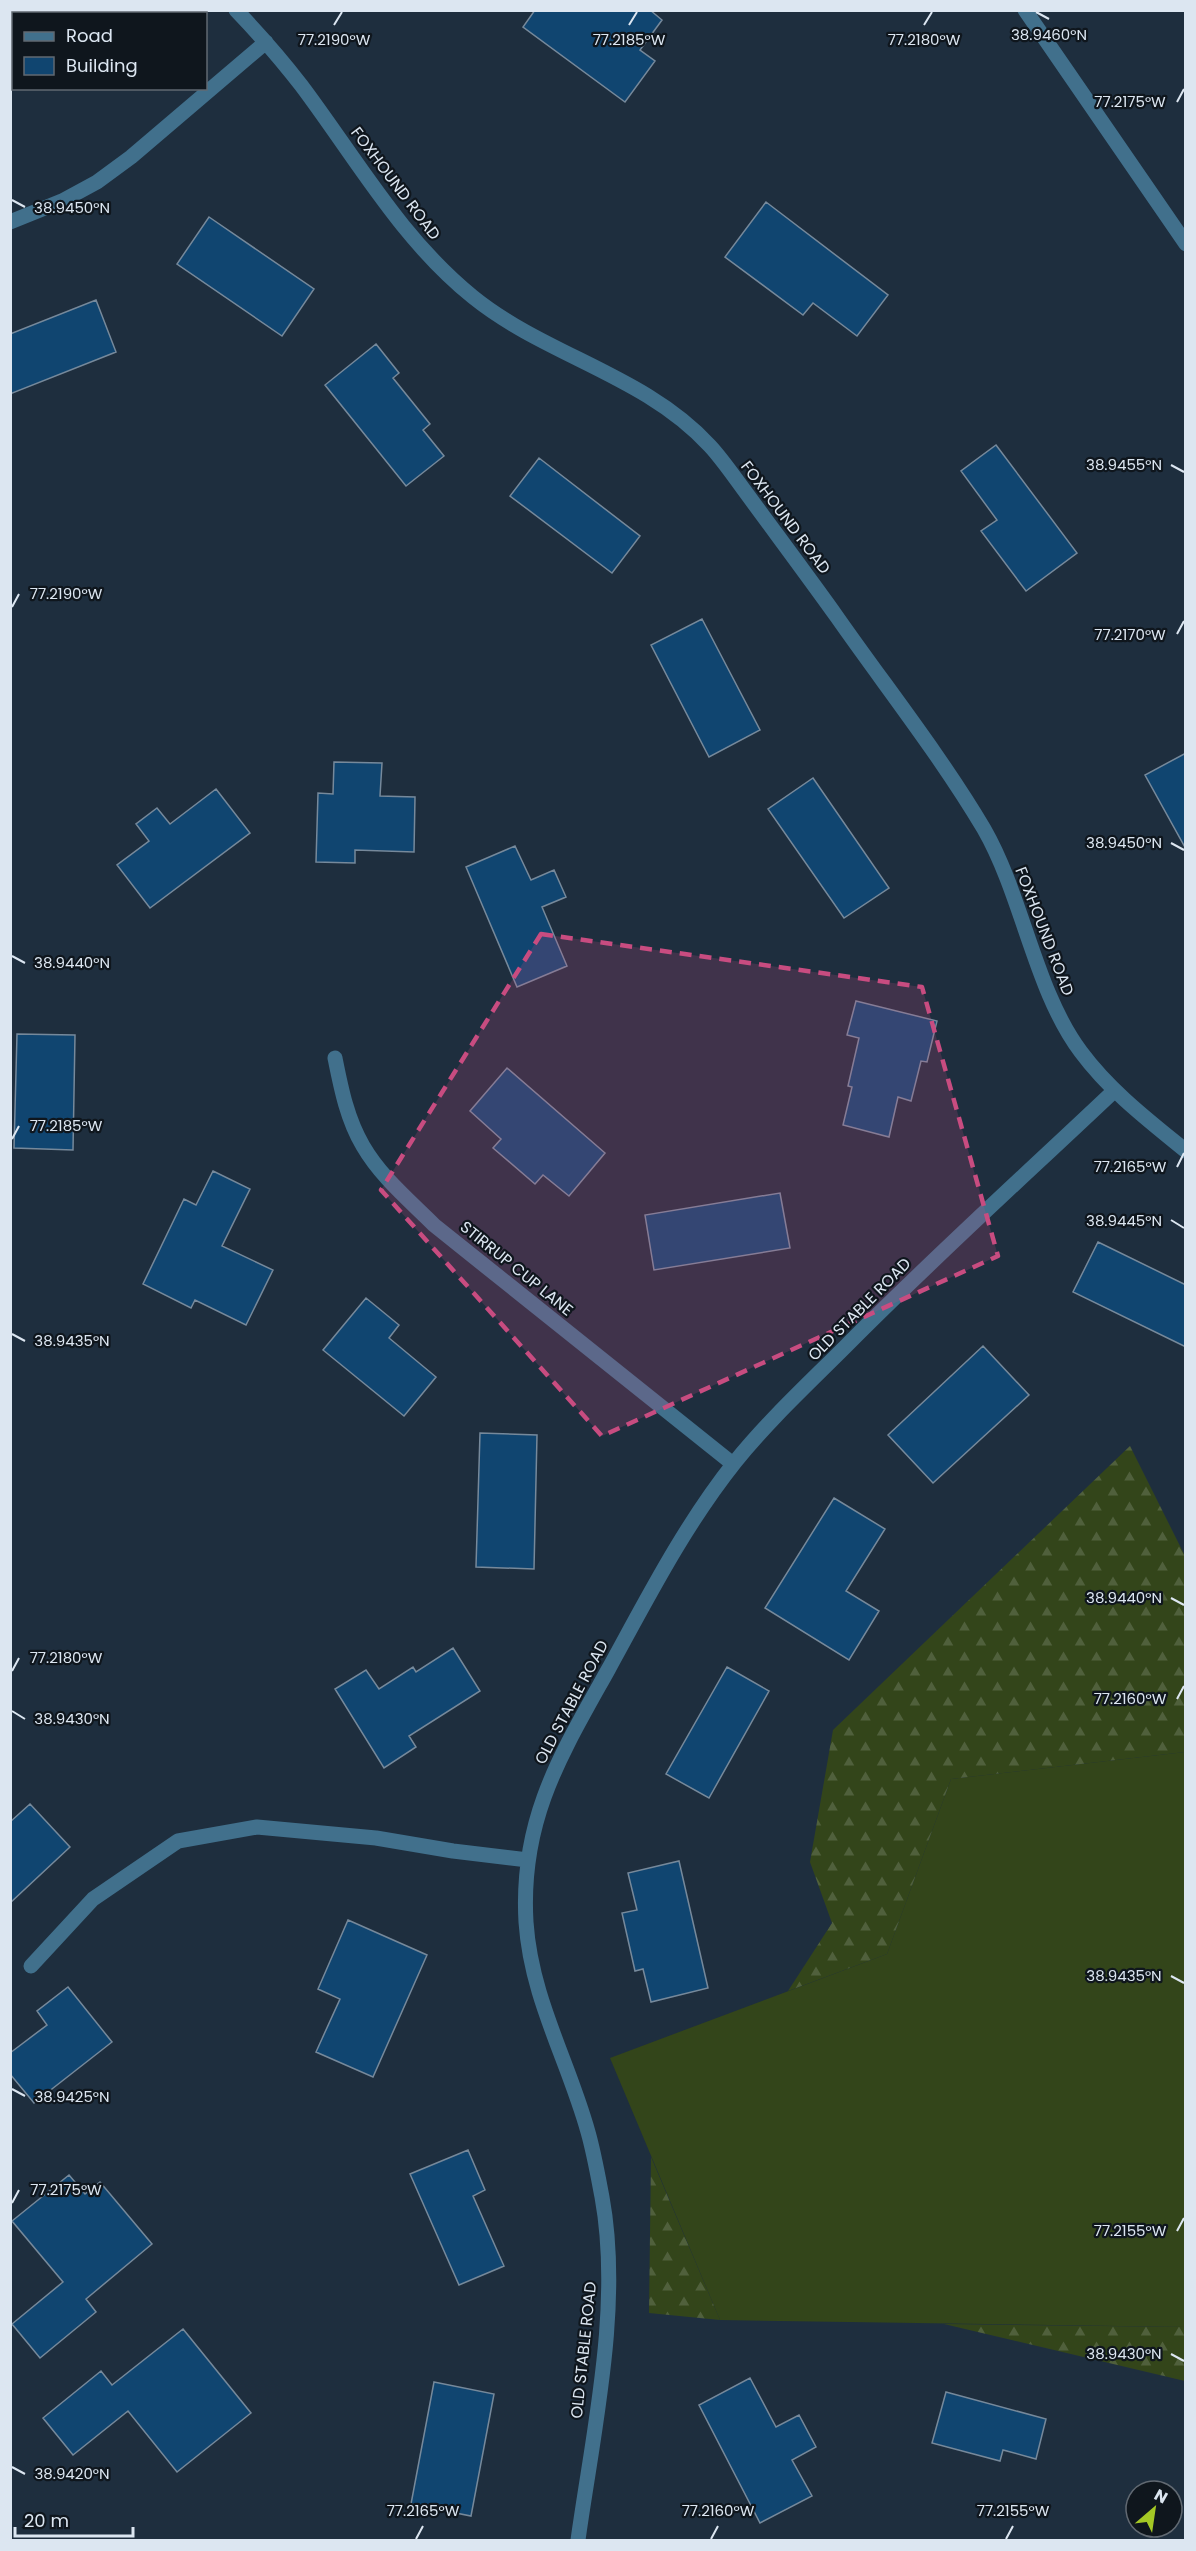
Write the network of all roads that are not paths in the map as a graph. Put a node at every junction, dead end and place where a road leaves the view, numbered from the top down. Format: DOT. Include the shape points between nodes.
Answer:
graph roads {
  1 [pos="236,10"];
  2 [pos="1025,10"];
  3 [pos="266,42"];
  4 [pos="10,222"];
  5 [pos="1185,244"];
  6 [pos="335,1058"];
  7 [pos="1114,1091"];
  8 [pos="1185,1151"];
  9 [pos="733,1464"];
  10 [pos="528,1860"];
  11 [pos="31,1966"];
  12 [pos="578,2541"];
  1 -- 3 [label="street, FOXHOUND ROAD"];
  2 -- 5 [label="street"];
  3 -- 4 [label="street" via="97,182"];
  3 -- 7 [label="street, FOXHOUND ROAD" via="422,249 471,296 534,338 628,384 674,413 710,446 794,556 986,833 1016,900 1053,1003 1079,1050"];
  6 -- 9 [label="street, STIRRUP CUP LANE" via="344,1102 362,1145 389,1181 434,1224"];
  7 -- 8 [label="street, FOXHOUND ROAD"];
  7 -- 9 [label="street, OLD STABLE ROAD" via="899,1293"];
  9 -- 10 [label="street, OLD STABLE ROAD" via="686,1530 560,1755 538,1808"];
  10 -- 11 [label="street" via="376,1838 257,1827 178,1841 93,1899"];
  10 -- 12 [label="street, OLD STABLE ROAD" via="526,1922 534,1978 587,2131 603,2202 609,2269 605,2343"];
}
